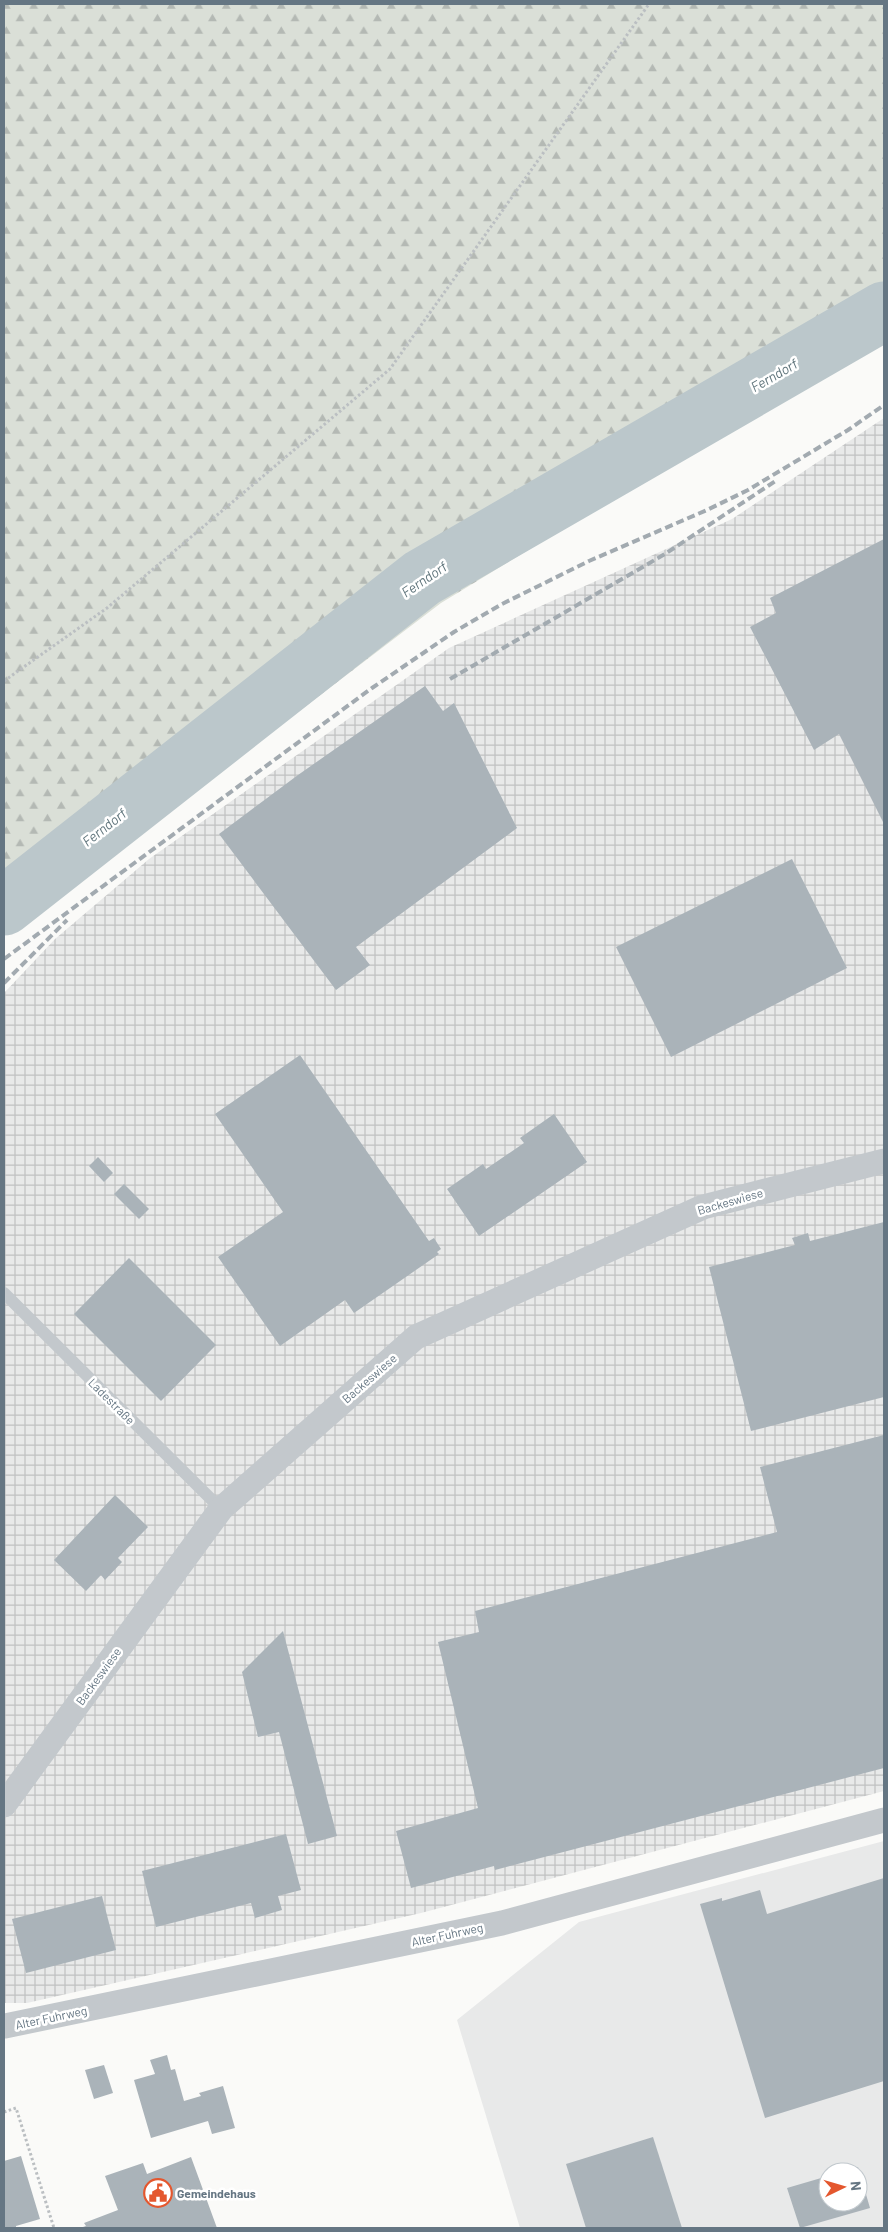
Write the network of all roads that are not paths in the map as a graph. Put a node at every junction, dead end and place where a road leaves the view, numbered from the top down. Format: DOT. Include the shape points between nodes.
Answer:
graph roads {
  1 [pos="884,1161"];
  2 [pos="4,1293"];
  3 [pos="220,1509"];
  4 [pos="4,1805"];
  5 [pos="884,1820"];
  6 [pos="5,2026"];
  1 -- 3 [label="street, Backeswiese" via="703,1207 416,1337"];
  2 -- 3 [label="lane, Ladestraße"];
  3 -- 4 [label="street, Backeswiese"];
  5 -- 6 [label="street, Alter Fuhrweg" via="502,1923"];
}
